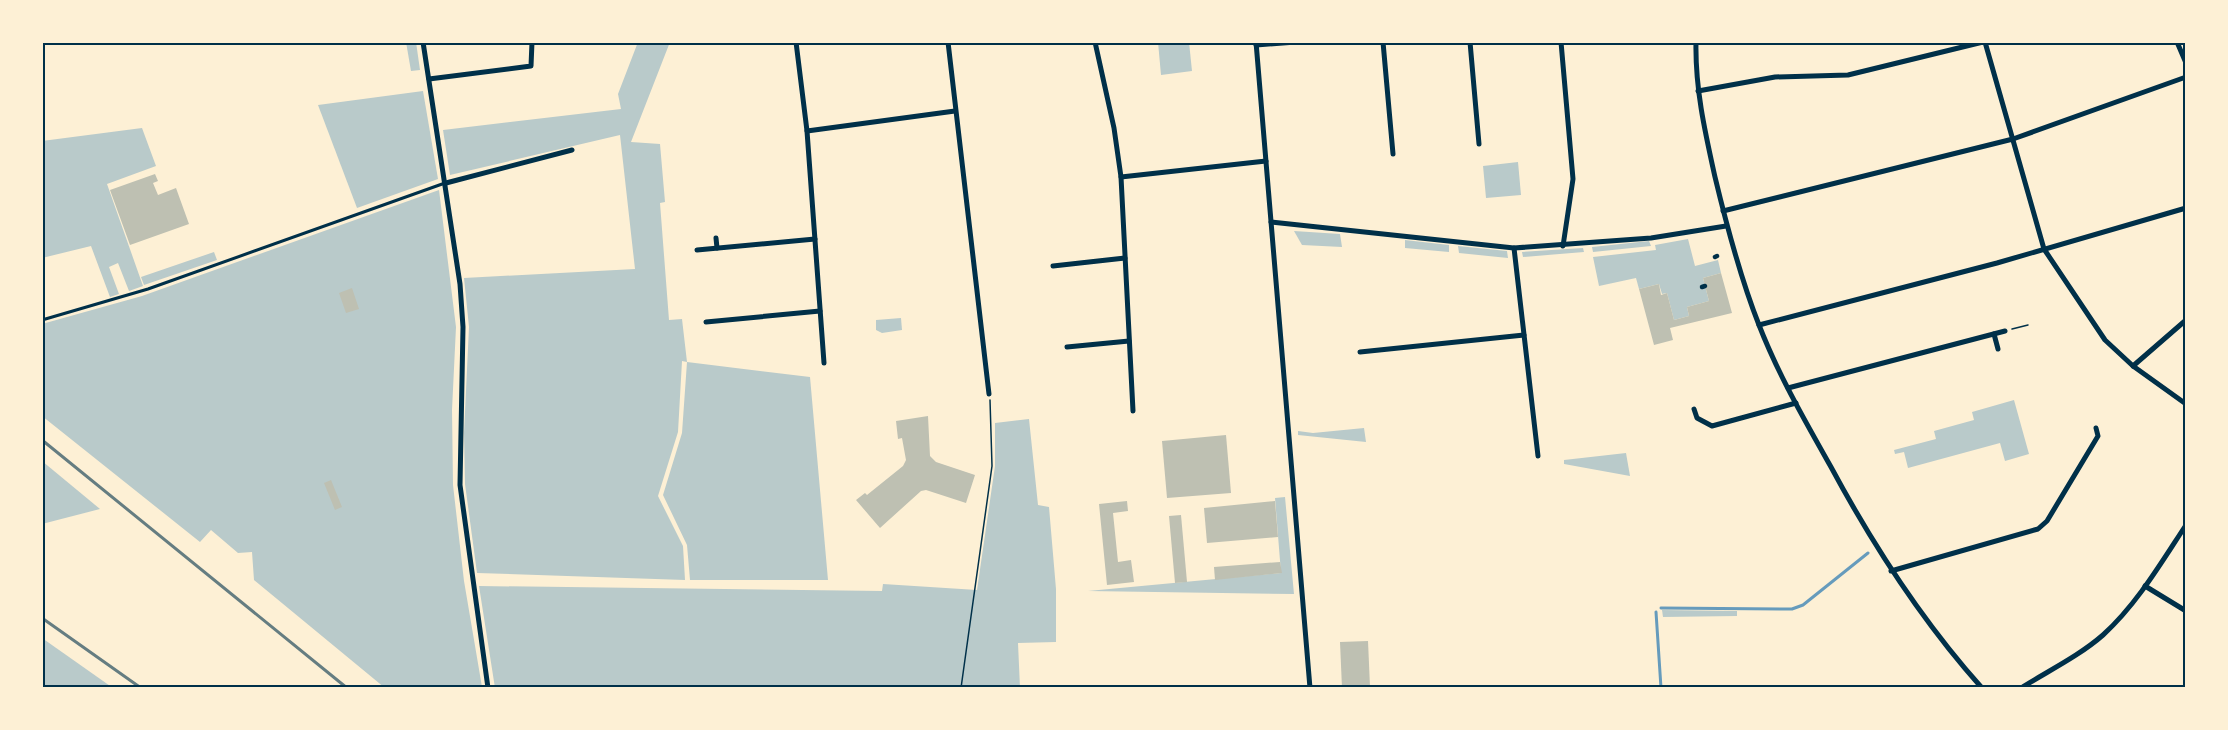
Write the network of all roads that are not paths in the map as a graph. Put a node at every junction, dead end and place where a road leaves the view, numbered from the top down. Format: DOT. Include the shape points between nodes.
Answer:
graph roads {
  1 [pos="423,42"];
  2 [pos="532,42"];
  3 [pos="796,42"];
  4 [pos="948,42"];
  5 [pos="1095,42"];
  6 [pos="1296,42"];
  7 [pos="1383,42"];
  8 [pos="1470,42"];
  9 [pos="1561,42"];
  10 [pos="1696,42"];
  11 [pos="1984,42"];
  12 [pos="2177,42"];
  13 [pos="1256,44"];
  14 [pos="2186,63"];
  15 [pos="2186,76"];
  16 [pos="429,79"];
  17 [pos="1698,91"];
  18 [pos="956,111"];
  19 [pos="807,131"];
  20 [pos="2013,139"];
  21 [pos="1479,144"];
  22 [pos="572,150"];
  23 [pos="1393,154"];
  24 [pos="1266,161"];
  25 [pos="1121,177"];
  26 [pos="446,183"];
  27 [pos="2186,208"];
  28 [pos="1723,211"];
  29 [pos="1271,222"];
  30 [pos="1726,226"];
  31 [pos="716,238"];
  32 [pos="815,239"];
  33 [pos="1563,246"];
  34 [pos="717,248"];
  35 [pos="1514,248"];
  36 [pos="2044,249"];
  37 [pos="697,250"];
  38 [pos="1125,258"];
  39 [pos="1053,266"];
  40 [pos="820,311"];
  41 [pos="42,320"];
  42 [pos="2186,320"];
  43 [pos="706,322"];
  44 [pos="1759,325"];
  45 [pos="2006,331"];
  46 [pos="1994,334"];
  47 [pos="1524,335"];
  48 [pos="1129,341"];
  49 [pos="1067,347"];
  50 [pos="1998,349"];
  51 [pos="1360,352"];
  52 [pos="825,363"];
  53 [pos="2133,366"];
  54 [pos="1788,388"];
  55 [pos="989,394"];
  56 [pos="1796,403"];
  57 [pos="2186,404"];
  58 [pos="1694,409"];
  59 [pos="1133,411"];
  60 [pos="2096,428"];
  61 [pos="1538,456"];
  62 [pos="2186,525"];
  63 [pos="1891,571"];
  64 [pos="2145,586"];
  65 [pos="2186,611"];
  66 [pos="488,688"];
  67 [pos="1310,688"];
  68 [pos="1982,688"];
  69 [pos="2021,688"];
  1 -- 16 [label="street"];
  2 -- 16 [label="street" via="531,66"];
  3 -- 19 [label="street"];
  4 -- 18 [label="street"];
  5 -- 25 [label="street"];
  6 -- 13 [label="street"];
  7 -- 23 [label="street"];
  8 -- 21 [label="street"];
  9 -- 33 [label="street" via="1573,179"];
  10 -- 17 [label="street"];
  11 -- 17 [label="street" via="1848,75 1775,77"];
  11 -- 20 [label="street"];
  12 -- 14 [label="street"];
  13 -- 24 [label="street"];
  15 -- 20 [label="street"];
  16 -- 26 [label="street"];
  17 -- 28 [label="street"];
  18 -- 19 [label="street"];
  18 -- 55 [label="street"];
  19 -- 32 [label="street"];
  20 -- 28 [label="street"];
  20 -- 36 [label="street"];
  22 -- 26 [label="street"];
  24 -- 25 [label="street"];
  24 -- 29 [label="street"];
  25 -- 38 [label="street"];
  26 -- 41 [label="lane" via="148,290"];
  26 -- 66 [label="street" via="463,327 460,485"];
  27 -- 36 [label="street"];
  28 -- 30 [label="street"];
  29 -- 35 [label="street"];
  29 -- 67 [label="street"];
  30 -- 33 [label="street"];
  30 -- 44 [label="street"];
  31 -- 34 [label="street"];
  32 -- 34 [label="street"];
  32 -- 40 [label="street"];
  33 -- 35 [label="street"];
  34 -- 37 [label="street"];
  35 -- 47 [label="street"];
  36 -- 44 [label="street"];
  36 -- 53 [label="street" via="2105,340"];
  38 -- 39 [label="street"];
  38 -- 48 [label="street"];
  40 -- 43 [label="street"];
  40 -- 52 [label="street"];
  42 -- 53 [label="street"];
  44 -- 54 [label="street"];
  45 -- 46 [label="street"];
  46 -- 50 [label="street"];
  46 -- 54 [label="street"];
  47 -- 51 [label="street"];
  47 -- 61 [label="street"];
  48 -- 49 [label="street"];
  48 -- 59 [label="street"];
  53 -- 57 [label="street"];
  54 -- 56 [label="street"];
  56 -- 58 [label="street" via="1712,426 1697,418"];
  56 -- 63 [label="street"];
  60 -- 63 [label="street" via="2098,436 2048,521 2038,529"];
  62 -- 64 [label="street"];
  63 -- 68 [label="street" via="1927,624"];
  64 -- 65 [label="street"];
  64 -- 69 [label="street" via="2102,636"];
}
